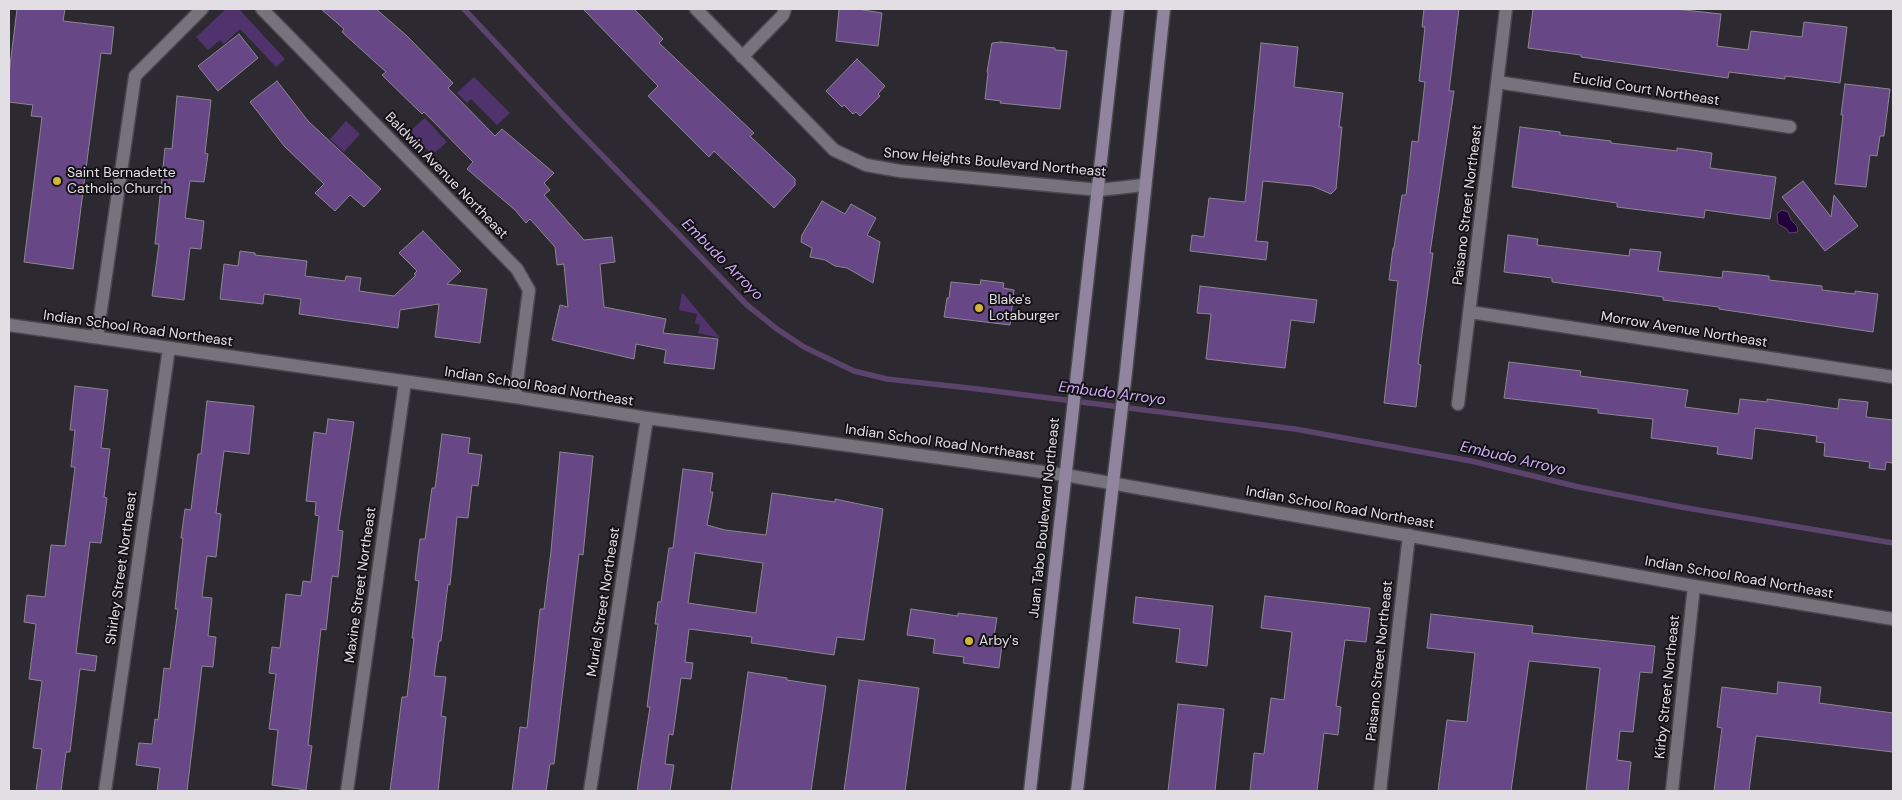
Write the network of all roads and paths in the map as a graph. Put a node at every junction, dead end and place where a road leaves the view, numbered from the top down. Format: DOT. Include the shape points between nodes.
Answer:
graph roads {
  1 [pos="202,9"];
  2 [pos="262,9"];
  3 [pos="696,9"];
  4 [pos="785,9"];
  5 [pos="1118,9"];
  6 [pos="1164,9"];
  7 [pos="1506,9"];
  8 [pos="742,57"];
  9 [pos="1497,82"];
  10 [pos="1790,127"];
  11 [pos="1144,185"];
  12 [pos="1099,190"];
  13 [pos="1470,312"];
  14 [pos="9,325"];
  15 [pos="98,338"];
  16 [pos="169,348"];
  17 [pos="1893,378"];
  18 [pos="405,382"];
  19 [pos="515,397"];
  20 [pos="1458,404"];
  21 [pos="647,418"];
  22 [pos="1065,475"];
  23 [pos="1112,483"];
  24 [pos="1409,535"];
  25 [pos="1694,586"];
  26 [pos="1893,619"];
  27 [pos="105,791"];
  28 [pos="346,791"];
  29 [pos="590,791"];
  30 [pos="1030,791"];
  31 [pos="1076,791"];
  32 [pos="1380,791"];
  33 [pos="1672,791"];
  1 -- 15 [label="street" via="135,76"];
  2 -- 19 [label="street, Baldwin Avenue Northeast" via="517,269 528,290"];
  3 -- 8 [label="street, Snow Heights Boulevard Northeast"];
  4 -- 8 [label="street" via="783,15"];
  5 -- 12 [label="main road, Juan Tabo Boulevard Northeast"];
  6 -- 11 [label="main road"];
  7 -- 9 [label="street, Paisano Street Northeast"];
  8 -- 12 [label="street, Snow Heights Boulevard Northeast" via="834,150 866,164 900,171"];
  9 -- 10 [label="street, Euclid Court Northeast"];
  9 -- 13 [label="street, Paisano Street Northeast"];
  11 -- 12 [label="street, Snow Heights Boulevard Northeast"];
  11 -- 23 [label="main road"];
  12 -- 22 [label="main road, Juan Tabo Boulevard Northeast"];
  13 -- 17 [label="street, Morrow Avenue Northeast"];
  13 -- 20 [label="street, Paisano Street Northeast"];
  14 -- 15 [label="street, Indian School Road Northeast"];
  15 -- 16 [label="street, Indian School Road Northeast"];
  16 -- 18 [label="street, Indian School Road Northeast"];
  16 -- 27 [label="street, Shirley Street Northeast"];
  18 -- 19 [label="street, Indian School Road Northeast"];
  18 -- 28 [label="street, Maxine Street Northeast"];
  19 -- 21 [label="street, Indian School Road Northeast"];
  21 -- 22 [label="street, Indian School Road Northeast"];
  21 -- 29 [label="street, Muriel Street Northeast"];
  22 -- 23 [label="street, Indian School Road Northeast"];
  22 -- 30 [label="main road, Juan Tabo Boulevard Northeast"];
  23 -- 24 [label="street, Indian School Road Northeast"];
  23 -- 31 [label="main road"];
  24 -- 25 [label="street, Indian School Road Northeast"];
  24 -- 32 [label="street, Paisano Street Northeast"];
  25 -- 26 [label="street, Indian School Road Northeast"];
  25 -- 33 [label="street, Kirby Street Northeast"];
}
